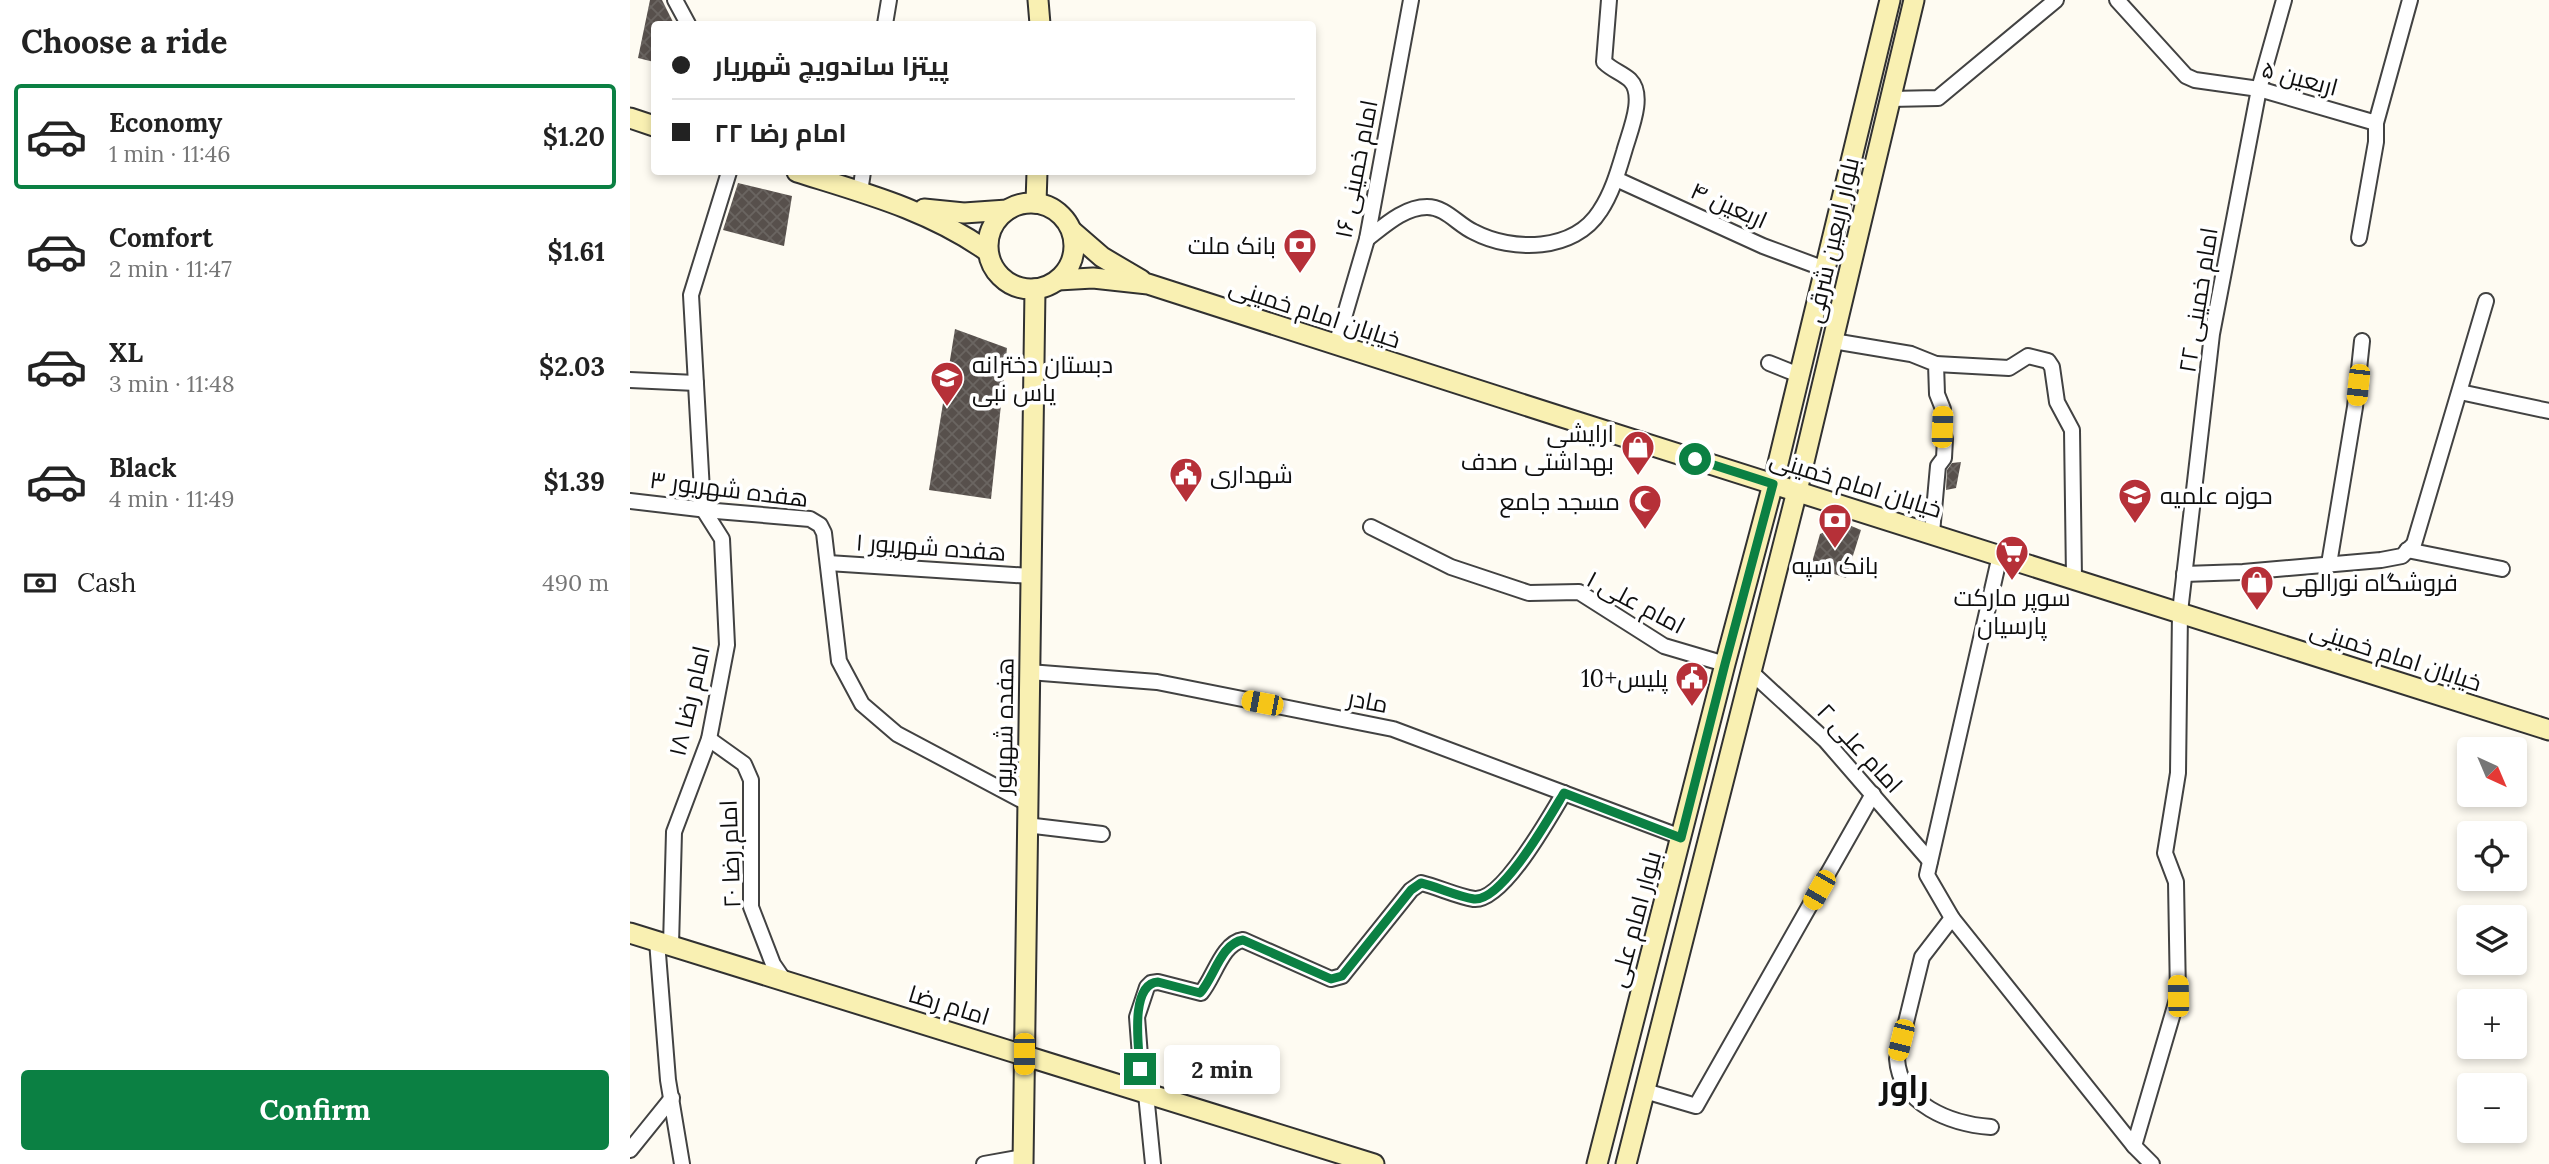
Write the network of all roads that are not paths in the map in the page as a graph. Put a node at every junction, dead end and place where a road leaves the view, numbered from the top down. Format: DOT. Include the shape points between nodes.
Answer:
graph roads {
  1 [pos="675,0"];
  2 [pos="888,0"];
  3 [pos="1038,0"];
  4 [pos="1411,0"];
  5 [pos="1609,0"];
  6 [pos="1890,0"];
  7 [pos="1914,0"];
  8 [pos="2056,0"];
  9 [pos="2116,0"];
  10 [pos="2284,0"];
  11 [pos="2410,0"];
  12 [pos="686,21"];
  13 [pos="885,21"];
  14 [pos="1040,21"];
  15 [pos="2259,89"];
  16 [pos="1891,99"];
  17 [pos="630,118"];
  18 [pos="2376,123"];
  19 [pos="651,125"];
  20 [pos="728,175"];
  21 [pos="806,175"];
  22 [pos="863,175"];
  23 [pos="1037,175"];
  24 [pos="1616,178"];
  25 [pos="860,192"];
  26 [pos="1036,203"];
  27 [pos="911,208"];
  28 [pos="1007,210"];
  29 [pos="1072,231"];
  30 [pos="2360,238"];
  31 [pos="1367,239"];
  32 [pos="987,251"];
  33 [pos="1825,269"];
  34 [pos="1058,280"];
  35 [pos="1148,284"];
  36 [pos="1035,289"];
  37 [pos="2486,301"];
  38 [pos="1833,341"];
  39 [pos="2362,341"];
  40 [pos="1336,345"];
  41 [pos="1769,363"];
  42 [pos="1936,364"];
  43 [pos="1799,375"];
  44 [pos="630,380"];
  45 [pos="696,383"];
  46 [pos="2460,392"];
  47 [pos="2549,411"];
  48 [pos="1773,484"];
  49 [pos="1797,491"];
  50 [pos="630,501"];
  51 [pos="703,509"];
  52 [pos="1371,527"];
  53 [pos="1931,533"];
  54 [pos="2407,550"];
  55 [pos="2000,555"];
  56 [pos="828,564"];
  57 [pos="2329,564"];
  58 [pos="2502,569"];
  59 [pos="2184,574"];
  60 [pos="1031,576"];
  61 [pos="2074,578"];
  62 [pos="2180,612"];
  63 [pos="1725,664"];
  64 [pos="1751,672"];
  65 [pos="1030,673"];
  66 [pos="2549,730"];
  67 [pos="709,739"];
  68 [pos="1564,793"];
  69 [pos="1873,794"];
  70 [pos="1027,803"];
  71 [pos="1026,825"];
  72 [pos="1102,834"];
  73 [pos="1681,838"];
  74 [pos="1930,861"];
  75 [pos="1952,918"];
  76 [pos="630,933"];
  77 [pos="664,943"];
  78 [pos="784,980"];
  79 [pos="1024,1054"];
  80 [pos="1645,1091"];
  81 [pos="1146,1094"];
  82 [pos="671,1098"];
  83 [pos="1991,1127"];
  84 [pos="2134,1146"];
  85 [pos="630,1150"];
  86 [pos="1023,1160"];
  87 [pos="1350,1161"];
  88 [pos="682,1164"];
  89 [pos="984,1164"];
  90 [pos="1153,1164"];
  91 [pos="1374,1164"];
  92 [pos="1597,1164"];
  93 [pos="1626,1164"];
  94 [pos="2152,1164"];
  1 -- 12 [label="street"];
  2 -- 13 [label="street"];
  3 -- 14 [label="street"];
  4 -- 31 [label="street, امام خمینی ۱۶"];
  5 -- 24 [label="street" via="1604,62 1637,89"];
  6 -- 33 [label="street, بلوار اربعین شرقی"];
  7 -- 16 [label="street, بلوار اربعین شرقی"];
  8 -- 16 [label="street" via="1938,98"];
  9 -- 15 [label="street, اربعین ۵" via="2186,76"];
  10 -- 15 [label="street, امام خمینی ۲۲"];
  11 -- 18 [label="street"];
  15 -- 18 [label="street, اربعین ۵"];
  15 -- 59 [label="street, امام خمینی ۲۲" via="2212,334"];
  16 -- 38 [label="street, بلوار اربعین شرقی"];
  17 -- 19 [label="street"];
  18 -- 30 [label="street"];
  20 -- 45 [label="street" via="691,295"];
  21 -- 25 [label="street"];
  22 -- 25 [label="street"];
  23 -- 26 [label="street"];
  24 -- 31 [label="street" via="1599,213 1581,231 1556,242 1524,246 1501,241 1474,233 1429,207 1397,216"];
  24 -- 33 [label="street, اربعین ۴" via="1763,246"];
  25 -- 27 [label="street"];
  26 -- 28 [label="street"];
  26 -- 29 [label="street" via="1062,215"];
  27 -- 28 [label="street" via="964,213"];
  27 -- 32 [label="street"];
  28 -- 32 [label="street" via="988,234"];
  29 -- 34 [label="street" via="1069,266"];
  29 -- 35 [label="street" via="1102,257"];
  31 -- 40 [label="street, امام خمینی ۱۶"];
  32 -- 36 [label="street" via="993,269 1006,283"];
  33 -- 43 [label="street, بلوار اربعین شرقی"];
  34 -- 35 [label="street" via="1093,278"];
  34 -- 36 [label="street"];
  35 -- 40 [label="street, خیابان امام خمینی"];
  36 -- 60 [label="street, هفده شهریور"];
  37 -- 46 [label="street"];
  38 -- 42 [label="street" via="1911,354"];
  38 -- 49 [label="street, بلوار اربعین شرقی"];
  39 -- 57 [label="street"];
  40 -- 48 [label="street, خیابان امام خمینی"];
  41 -- 43 [label="street"];
  42 -- 53 [label="street" via="1945,439"];
  42 -- 61 [label="street" via="2009,368 2028,356 2048,361 2057,402 2072,430"];
  43 -- 48 [label="street, بلوار اربعین شرقی"];
  44 -- 45 [label="street"];
  45 -- 51 [label="street"];
  46 -- 47 [label="street"];
  46 -- 54 [label="street" via="2425,512 2414,544"];
  48 -- 49 [label="street, خیابان امام خمینی"];
  48 -- 63 [label="street, بلوار امام علی"];
  49 -- 53 [label="street, خیابان امام خمینی"];
  49 -- 64 [label="street, بلوار امام علی"];
  50 -- 51 [label="street, هفده شهریور ۳"];
  51 -- 56 [label="street, هفده شهریور ۳" via="810,519 824,533"];
  51 -- 67 [label="street, امام رضا ۱۸" via="722,539 727,645"];
  52 -- 63 [label="street, امام علی ۱" via="1451,567 1528,593 1579,592 1664,646"];
  53 -- 55 [label="street, خیابان امام خمینی"];
  54 -- 57 [label="street" via="2402,556 2381,560"];
  54 -- 58 [label="street"];
  55 -- 61 [label="street, خیابان امام خمینی"];
  55 -- 74 [label="street"];
  56 -- 60 [label="street, هفده شهریور ۱"];
  56 -- 70 [label="street, هفده شهریور ۳" via="839,661 862,704 897,734"];
  57 -- 59 [label="street"];
  59 -- 62 [label="street, امام خمینی ۲۲"];
  60 -- 65 [label="street, هفده شهریور"];
  61 -- 62 [label="street, خیابان امام خمینی"];
  62 -- 66 [label="street, خیابان امام خمینی"];
  62 -- 84 [label="street, امام خمینی ۲۲" via="2178,773 2165,853 2176,882 2178,996"];
  63 -- 73 [label="street, بلوار امام علی"];
  64 -- 69 [label="street, امام علی ۲" via="1825,740"];
  64 -- 80 [label="street, بلوار امام علی"];
  65 -- 68 [label="street, مادر" via="1157,682 1393,729"];
  65 -- 70 [label="street, هفده شهریور"];
  67 -- 77 [label="street, امام رضا ۱۸" via="674,832"];
  67 -- 78 [label="street, امام رضا ۲۰" via="744,764 751,779 751,907 772,964"];
  68 -- 73 [label="street, مادر"];
  68 -- 81 [label="street" via="1524,857 1488,895 1476,899 1421,883 1342,976 1331,979 1243,940 1227,950 1200,993 1151,983 1137,1017"];
  69 -- 74 [label="street, امام علی ۲"];
  69 -- 80 [label="street" via="1696,1107"];
  70 -- 71 [label="street, هفده شهریور"];
  71 -- 72 [label="street"];
  71 -- 79 [label="street, هفده شهریور"];
  73 -- 92 [label="street, بلوار امام علی"];
  74 -- 75 [label="street" via="1927,875"];
  75 -- 83 [label="street" via="1922,957 1898,1071 1912,1097 1930,1110 1965,1125"];
  75 -- 84 [label="street"];
  76 -- 77 [label="street, امام رضا"];
  77 -- 78 [label="street, امام رضا"];
  77 -- 82 [label="street, امام رضا ۱۸"];
  78 -- 79 [label="street, امام رضا"];
  79 -- 81 [label="street, امام رضا"];
  79 -- 86 [label="street, هفده شهریور"];
  80 -- 93 [label="street, بلوار امام علی"];
  81 -- 87 [label="street, امام رضا"];
  81 -- 90 [label="street"];
  82 -- 85 [label="street"];
  82 -- 88 [label="street, امام رضا ۱۸"];
  84 -- 94 [label="street"];
  86 -- 89 [label="street"];
  87 -- 91 [label="street, امام رضا"];
}
